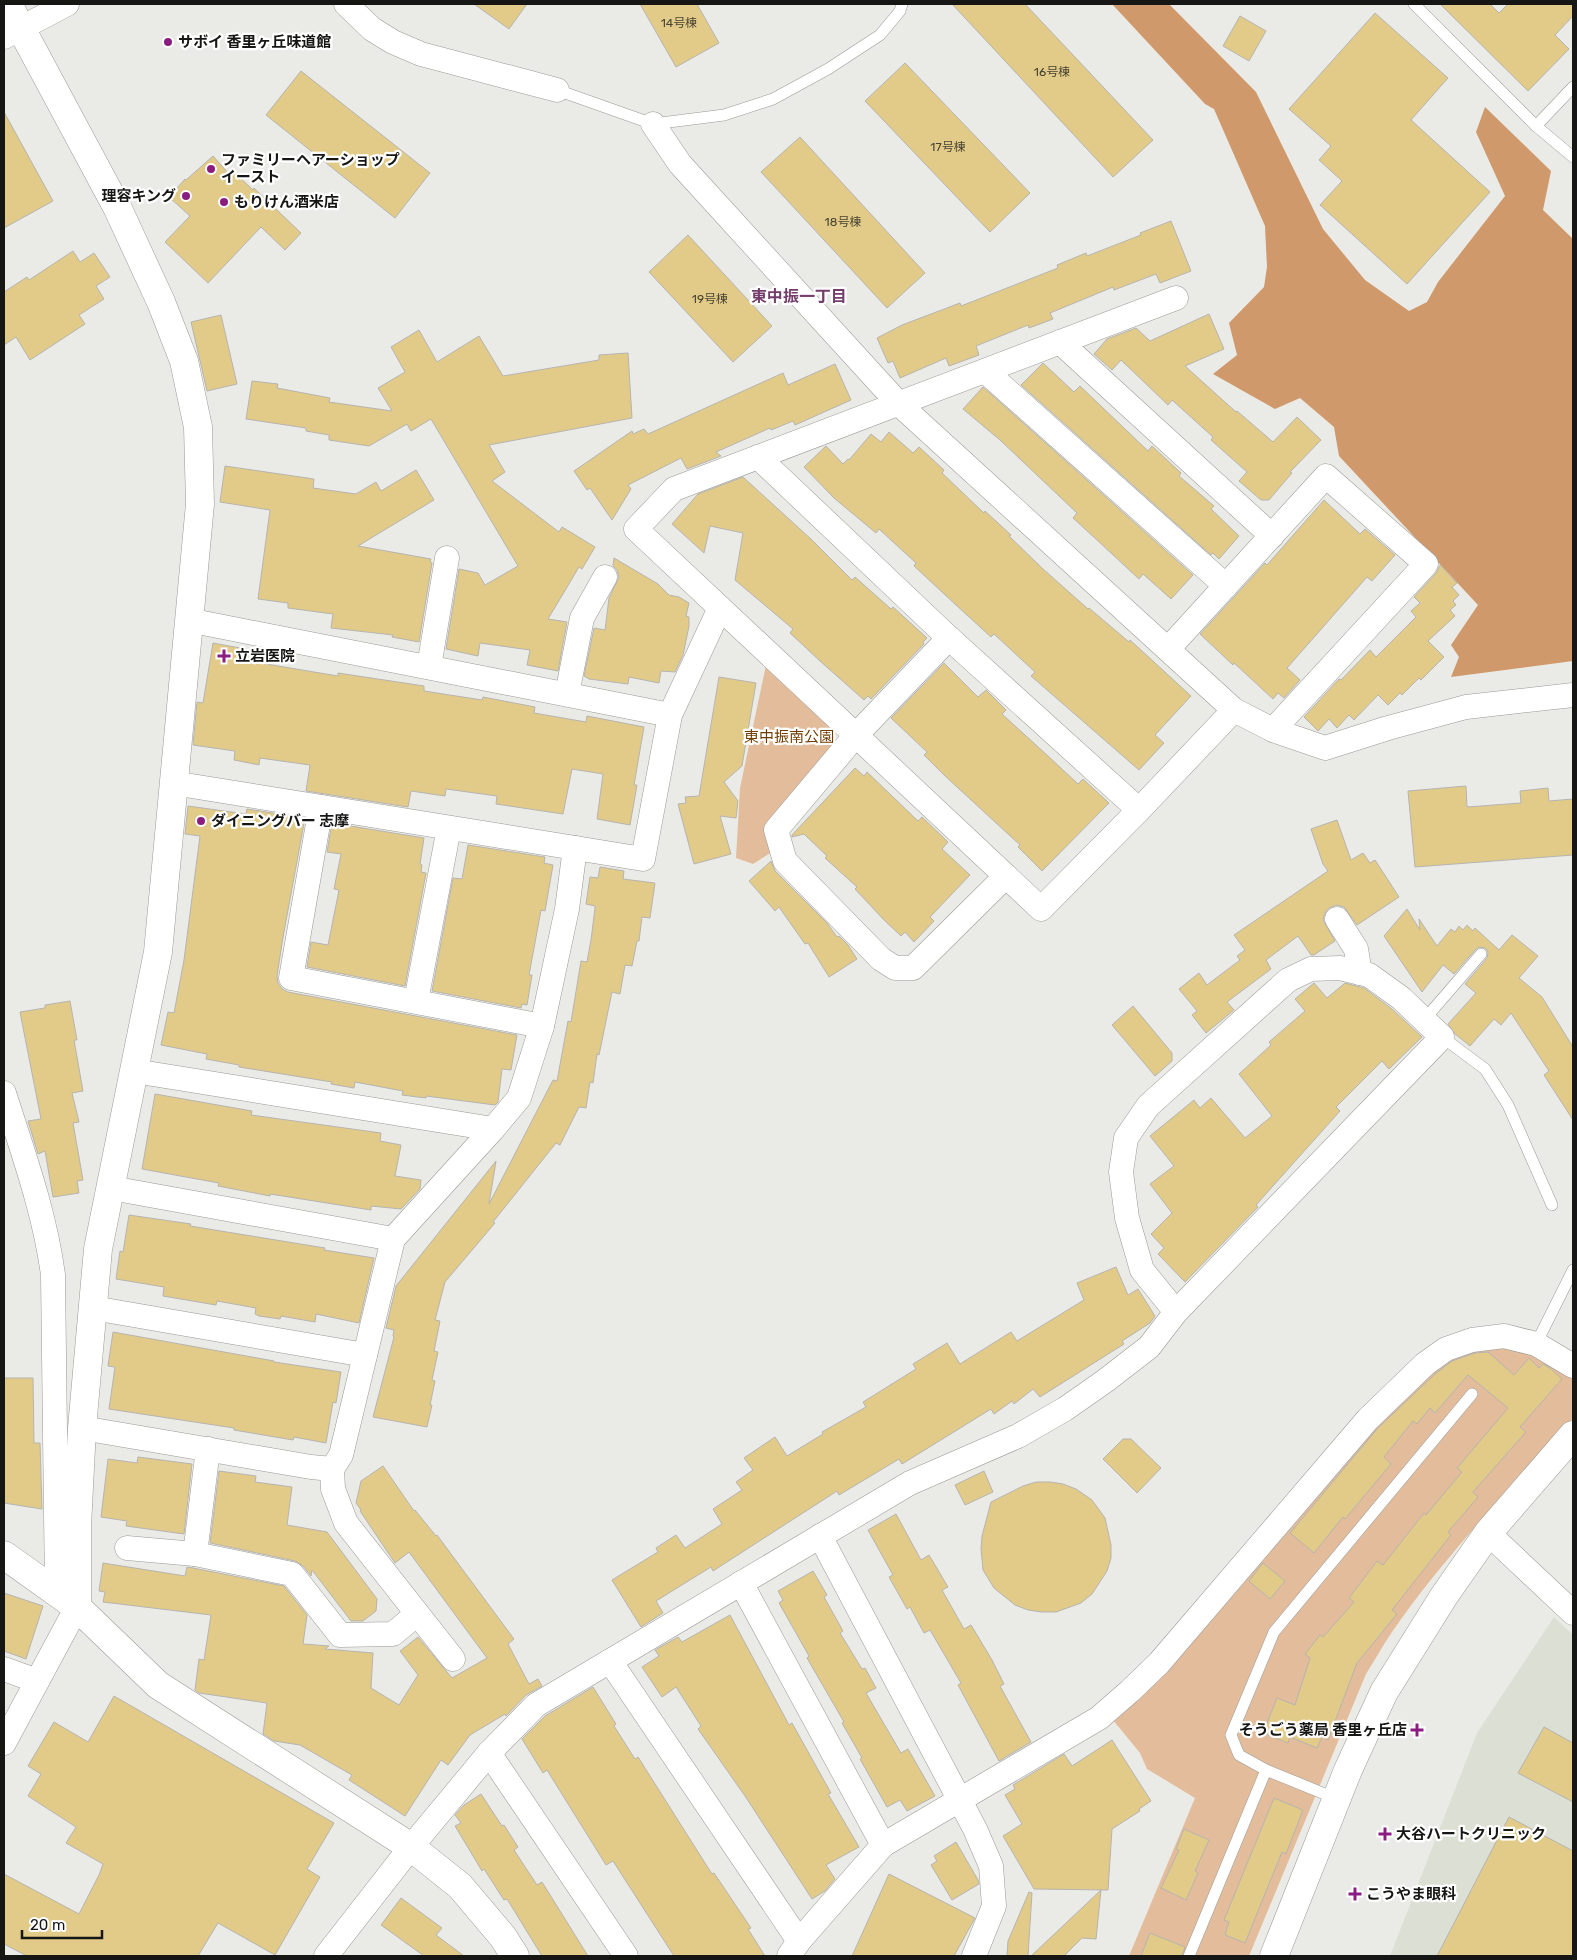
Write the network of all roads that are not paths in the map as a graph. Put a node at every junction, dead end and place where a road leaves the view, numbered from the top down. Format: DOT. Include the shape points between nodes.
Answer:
graph roads {
  1 [pos="67,4"];
  2 [pos="346,4"];
  3 [pos="902,4"];
  4 [pos="1414,4"];
  5 [pos="11,22"];
  6 [pos="1573,87"];
  7 [pos="557,90"];
  8 [pos="653,124"];
  9 [pos="1536,126"];
  10 [pos="1573,157"];
  11 [pos="1176,298"];
  12 [pos="1060,342"];
  13 [pos="985,371"];
  14 [pos="898,404"];
  15 [pos="758,457"];
  16 [pos="1272,536"];
  17 [pos="448,558"];
  18 [pos="605,577"];
  19 [pos="1226,586"];
  20 [pos="720,608"];
  21 [pos="188,620"];
  22 [pos="949,638"];
  23 [pos="1168,649"];
  24 [pos="429,667"];
  25 [pos="566,694"];
  26 [pos="1573,695"];
  27 [pos="1234,710"];
  28 [pos="670,715"];
  29 [pos="1273,730"];
  30 [pos="856,735"];
  31 [pos="174,783"];
  32 [pos="321,807"];
  33 [pos="1139,810"];
  34 [pos="448,828"];
  35 [pos="575,848"];
  36 [pos="1006,876"];
  37 [pos="1337,919"];
  38 [pos="1481,954"];
  39 [pos="1360,973"];
  40 [pos="416,1002"];
  41 [pos="1424,1020"];
  42 [pos="542,1026"];
  43 [pos="1442,1037"];
  44 [pos="134,1071"];
  45 [pos="4,1093"];
  46 [pos="493,1129"];
  47 [pos="111,1188"];
  48 [pos="1552,1205"];
  49 [pos="393,1239"];
  50 [pos="1573,1270"];
  51 [pos="93,1308"];
  52 [pos="1176,1312"];
  53 [pos="1536,1344"];
  54 [pos="365,1355"];
  55 [pos="1573,1366"];
  56 [pos="1472,1394"];
  57 [pos="82,1428"];
  58 [pos="1573,1435"];
  59 [pos="208,1450"];
  60 [pos="332,1469"];
  61 [pos="1488,1533"];
  62 [pos="820,1536"];
  63 [pos="127,1548"];
  64 [pos="195,1554"];
  65 [pos="4,1555"];
  66 [pos="740,1584"];
  67 [pos="67,1599"];
  68 [pos="1573,1613"];
  69 [pos="417,1614"];
  70 [pos="453,1659"];
  71 [pos="610,1661"];
  72 [pos="4,1669"];
  73 [pos="37,1681"];
  74 [pos="4,1743"];
  75 [pos="489,1752"];
  76 [pos="1266,1770"];
  77 [pos="1337,1799"];
  78 [pos="960,1800"];
  79 [pos="883,1844"];
  80 [pos="411,1847"];
  81 [pos="794,1949"];
  82 [pos="326,1956"];
  83 [pos="515,1956"];
  84 [pos="626,1956"];
  85 [pos="974,1956"];
  86 [pos="1189,1956"];
  87 [pos="1274,1956"];
  1 -- 5 [label="street"];
  2 -- 7 [label="street" via="372,28 393,42 421,54"];
  3 -- 8 [label="lane" via="900,12 880,35 773,99 724,115"];
  4 -- 9 [label="lane"];
  5 -- 21 [label="street" via="118,209 162,302 184,361 198,427 200,504"];
  6 -- 9 [label="lane"];
  7 -- 8 [label="lane"];
  8 -- 14 [label="street" via="680,164"];
  9 -- 10 [label="lane"];
  11 -- 12 [label="street"];
  12 -- 13 [label="street"];
  12 -- 16 [label="street"];
  13 -- 14 [label="street"];
  13 -- 19 [label="street"];
  14 -- 15 [label="street"];
  14 -- 23 [label="street"];
  15 -- 20 [label="street" via="674,489 636,529"];
  15 -- 22 [label="street"];
  16 -- 19 [label="street"];
  16 -- 29 [label="street" via="1326,476 1426,564"];
  17 -- 24 [label="street"];
  18 -- 25 [label="street" via="582,618"];
  19 -- 23 [label="street"];
  20 -- 28 [label="street"];
  20 -- 30 [label="street"];
  21 -- 24 [label="street"];
  21 -- 31 [label="street"];
  22 -- 30 [label="street"];
  22 -- 33 [label="street"];
  23 -- 27 [label="street"];
  24 -- 25 [label="street"];
  25 -- 28 [label="street"];
  26 -- 29 [label="street" via="1466,707 1325,748"];
  27 -- 29 [label="street"];
  27 -- 33 [label="street"];
  28 -- 35 [label="street" via="643,859"];
  30 -- 36 [label="street"];
  30 -- 36 [label="street" via="776,830 784,861 881,959 895,968 913,968"];
  31 -- 32 [label="street"];
  31 -- 44 [label="street" via="158,952"];
  32 -- 34 [label="street"];
  32 -- 40 [label="street" via="291,978"];
  33 -- 36 [label="street" via="1042,909"];
  34 -- 35 [label="street"];
  34 -- 40 [label="street"];
  35 -- 42 [label="street" via="567,909"];
  37 -- 39 [label="street" via="1356,949"];
  38 -- 41 [label="lane"];
  39 -- 41 [label="street" via="1369,975 1401,998"];
  39 -- 52 [label="street" via="1340,968 1311,969 1288,980 1148,1106 1126,1138 1121,1172 1127,1218 1142,1270"];
  40 -- 42 [label="street"];
  41 -- 43 [label="street"];
  42 -- 46 [label="street" via="519,1098"];
  43 -- 48 [label="lane" via="1485,1070 1508,1105"];
  43 -- 52 [label="street"];
  44 -- 46 [label="street"];
  44 -- 47 [label="street"];
  45 -- 67 [label="street" via="38,1199 53,1275"];
  46 -- 49 [label="street"];
  47 -- 49 [label="street"];
  47 -- 51 [label="street" via="98,1249"];
  49 -- 54 [label="street"];
  50 -- 53 [label="lane"];
  51 -- 54 [label="street"];
  51 -- 57 [label="street"];
  52 -- 62 [label="street" via="1149,1347 1065,1409 1018,1436 910,1483"];
  53 -- 55 [label="street"];
  53 -- 78 [label="street" via="1504,1336 1472,1340 1446,1349 1425,1364 1368,1419 1159,1663 1130,1691 1098,1718"];
  54 -- 60 [label="street" via="341,1455"];
  56 -- 76 [label="lane" via="1274,1632 1230,1734 1238,1755"];
  57 -- 59 [label="street"];
  57 -- 67 [label="street" via="77,1527"];
  58 -- 61 [label="street"];
  59 -- 60 [label="street"];
  59 -- 64 [label="street"];
  60 -- 69 [label="street" via="333,1489 346,1523"];
  61 -- 68 [label="street"];
  61 -- 77 [label="street" via="1384,1692"];
  62 -- 66 [label="street"];
  62 -- 78 [label="street"];
  63 -- 64 [label="street"];
  64 -- 69 [label="street" via="292,1574 340,1635 393,1634"];
  65 -- 67 [label="street"];
  66 -- 71 [label="street"];
  66 -- 79 [label="street"];
  67 -- 73 [label="street"];
  67 -- 80 [label="street" via="158,1685"];
  69 -- 70 [label="street"];
  71 -- 75 [label="street" via="536,1705"];
  71 -- 81 [label="street"];
  72 -- 73 [label="street"];
  73 -- 74 [label="street"];
  75 -- 80 [label="street"];
  75 -- 84 [label="street"];
  76 -- 77 [label="lane"];
  76 -- 86 [label="lane"];
  77 -- 87 [label="street"];
  78 -- 79 [label="street"];
  78 -- 85 [label="street" via="992,1866 994,1906"];
  79 -- 81 [label="street"];
  80 -- 82 [label="street"];
  80 -- 83 [label="street" via="460,1886"];
}
